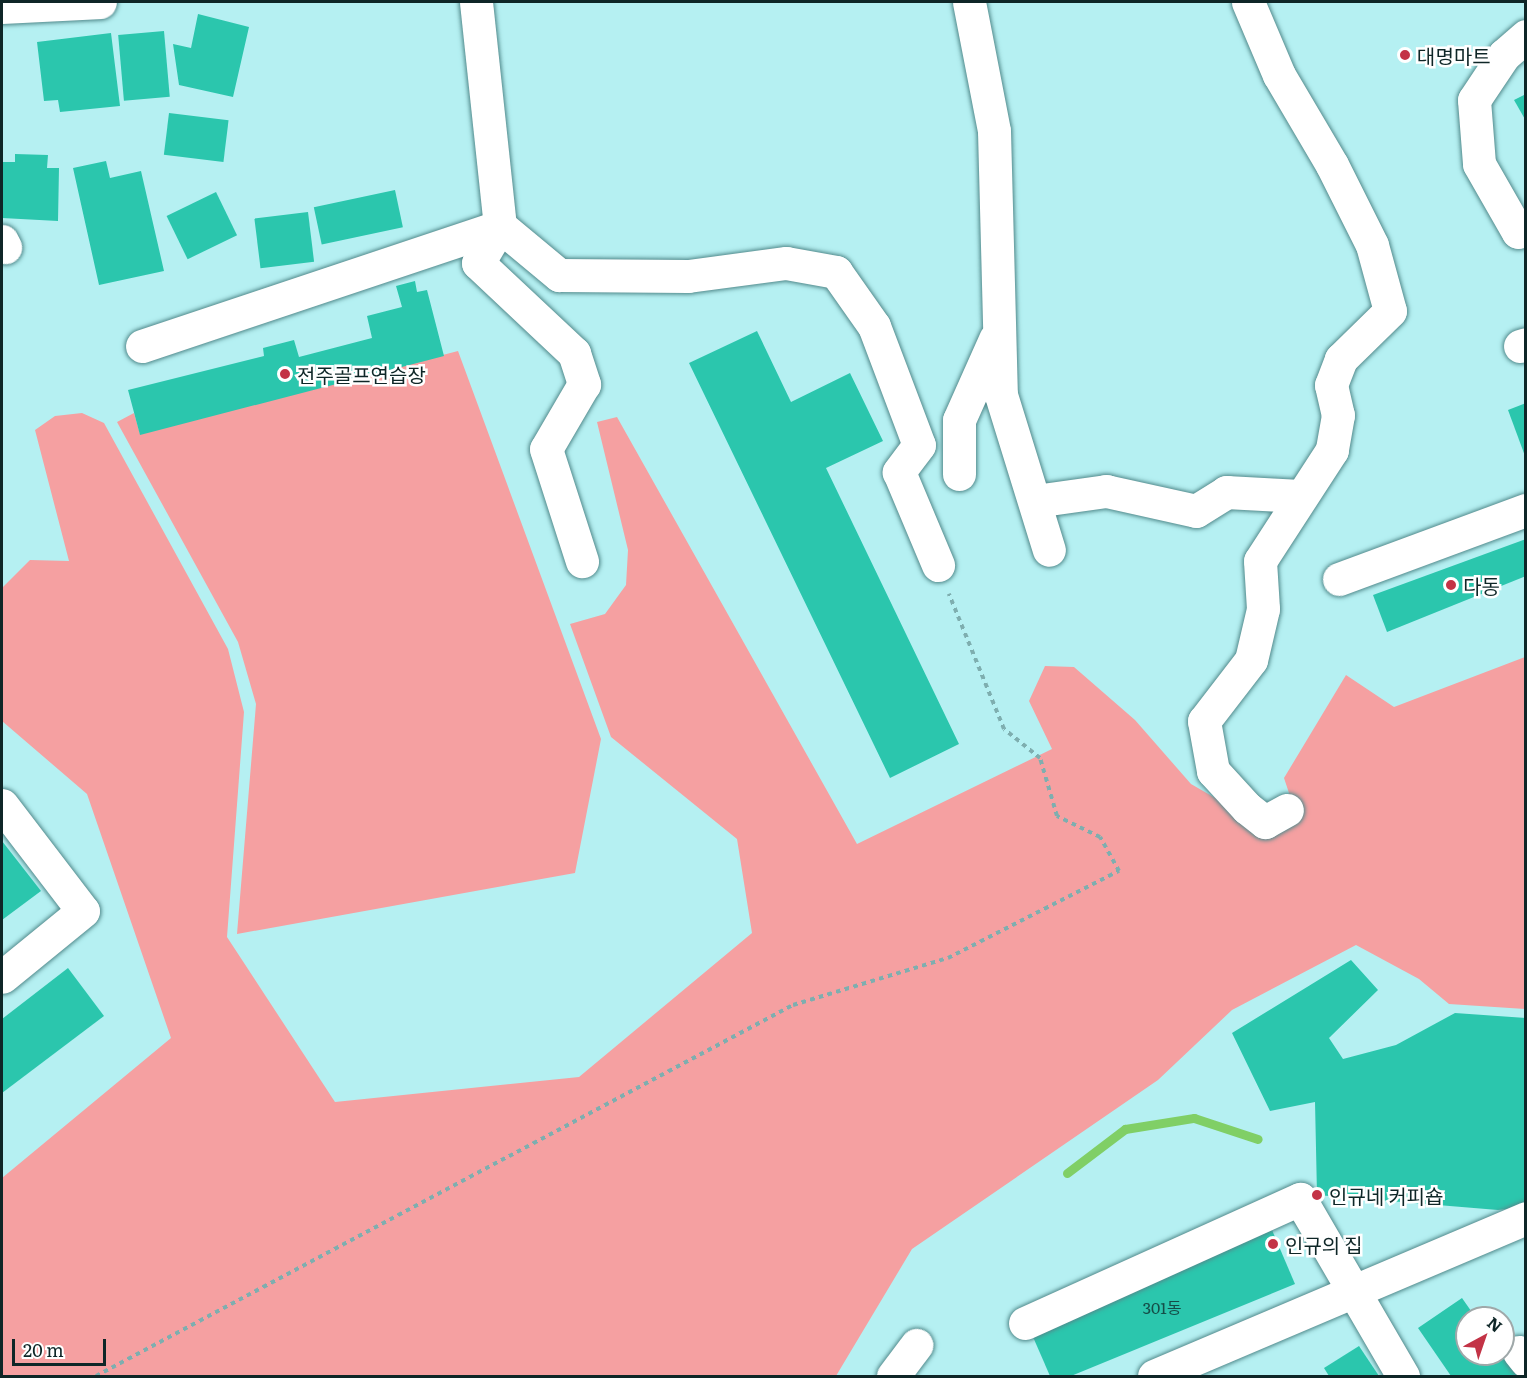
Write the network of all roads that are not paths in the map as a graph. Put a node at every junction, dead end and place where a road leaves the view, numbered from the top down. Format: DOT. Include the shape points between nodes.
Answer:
graph roads {
  1 [pos="100,2"];
  2 [pos="476,2"];
  3 [pos="969,2"];
  4 [pos="1248,2"];
  5 [pos="2,7"];
  6 [pos="1526,36"];
  7 [pos="500,226"];
  8 [pos="1522,231"];
  9 [pos="996,334"];
  10 [pos="142,346"];
  11 [pos="959,474"];
  12 [pos="1300,496"];
  13 [pos="1035,501"];
  14 [pos="1526,510"];
  15 [pos="1048,550"];
  16 [pos="582,561"];
  17 [pos="938,565"];
  18 [pos="1339,579"];
  19 [pos="2,806"];
  20 [pos="1287,810"];
  21 [pos="2,977"];
  22 [pos="1526,1218"];
  23 [pos="1352,1292"];
  24 [pos="1025,1323"];
  25 [pos="916,1345"];
  26 [pos="893,1377"];
  27 [pos="1154,1377"];
  28 [pos="1402,1377"];
  1 -- 5 [label="street"];
  2 -- 7 [label="street"];
  3 -- 9 [label="street" via="994,131 1000,250"];
  4 -- 12 [label="street" via="1279,75 1332,165 1372,245 1390,311 1341,359 1331,385 1338,415 1332,450"];
  6 -- 8 [label="street" via="1504,55 1474,100 1479,164"];
  7 -- 10 [label="street"];
  7 -- 16 [label="street" via="478,262 574,353 584,384 546,449"];
  7 -- 17 [label="street" via="559,275 688,276 786,263 836,272 874,326 919,445 899,472"];
  9 -- 11 [label="street" via="959,420"];
  9 -- 13 [label="street" via="1001,395"];
  12 -- 13 [label="street" via="1226,492 1196,511 1106,491"];
  12 -- 20 [label="street" via="1260,561 1263,609 1251,660 1204,721 1213,771 1247,808 1265,822"];
  13 -- 15 [label="street"];
  14 -- 18 [label="street"];
  19 -- 21 [label="street" via="83,911"];
  22 -- 23 [label="street"];
  23 -- 24 [label="street" via="1300,1199"];
  23 -- 27 [label="street"];
  23 -- 28 [label="street"];
  25 -- 26 [label="street"];
}
